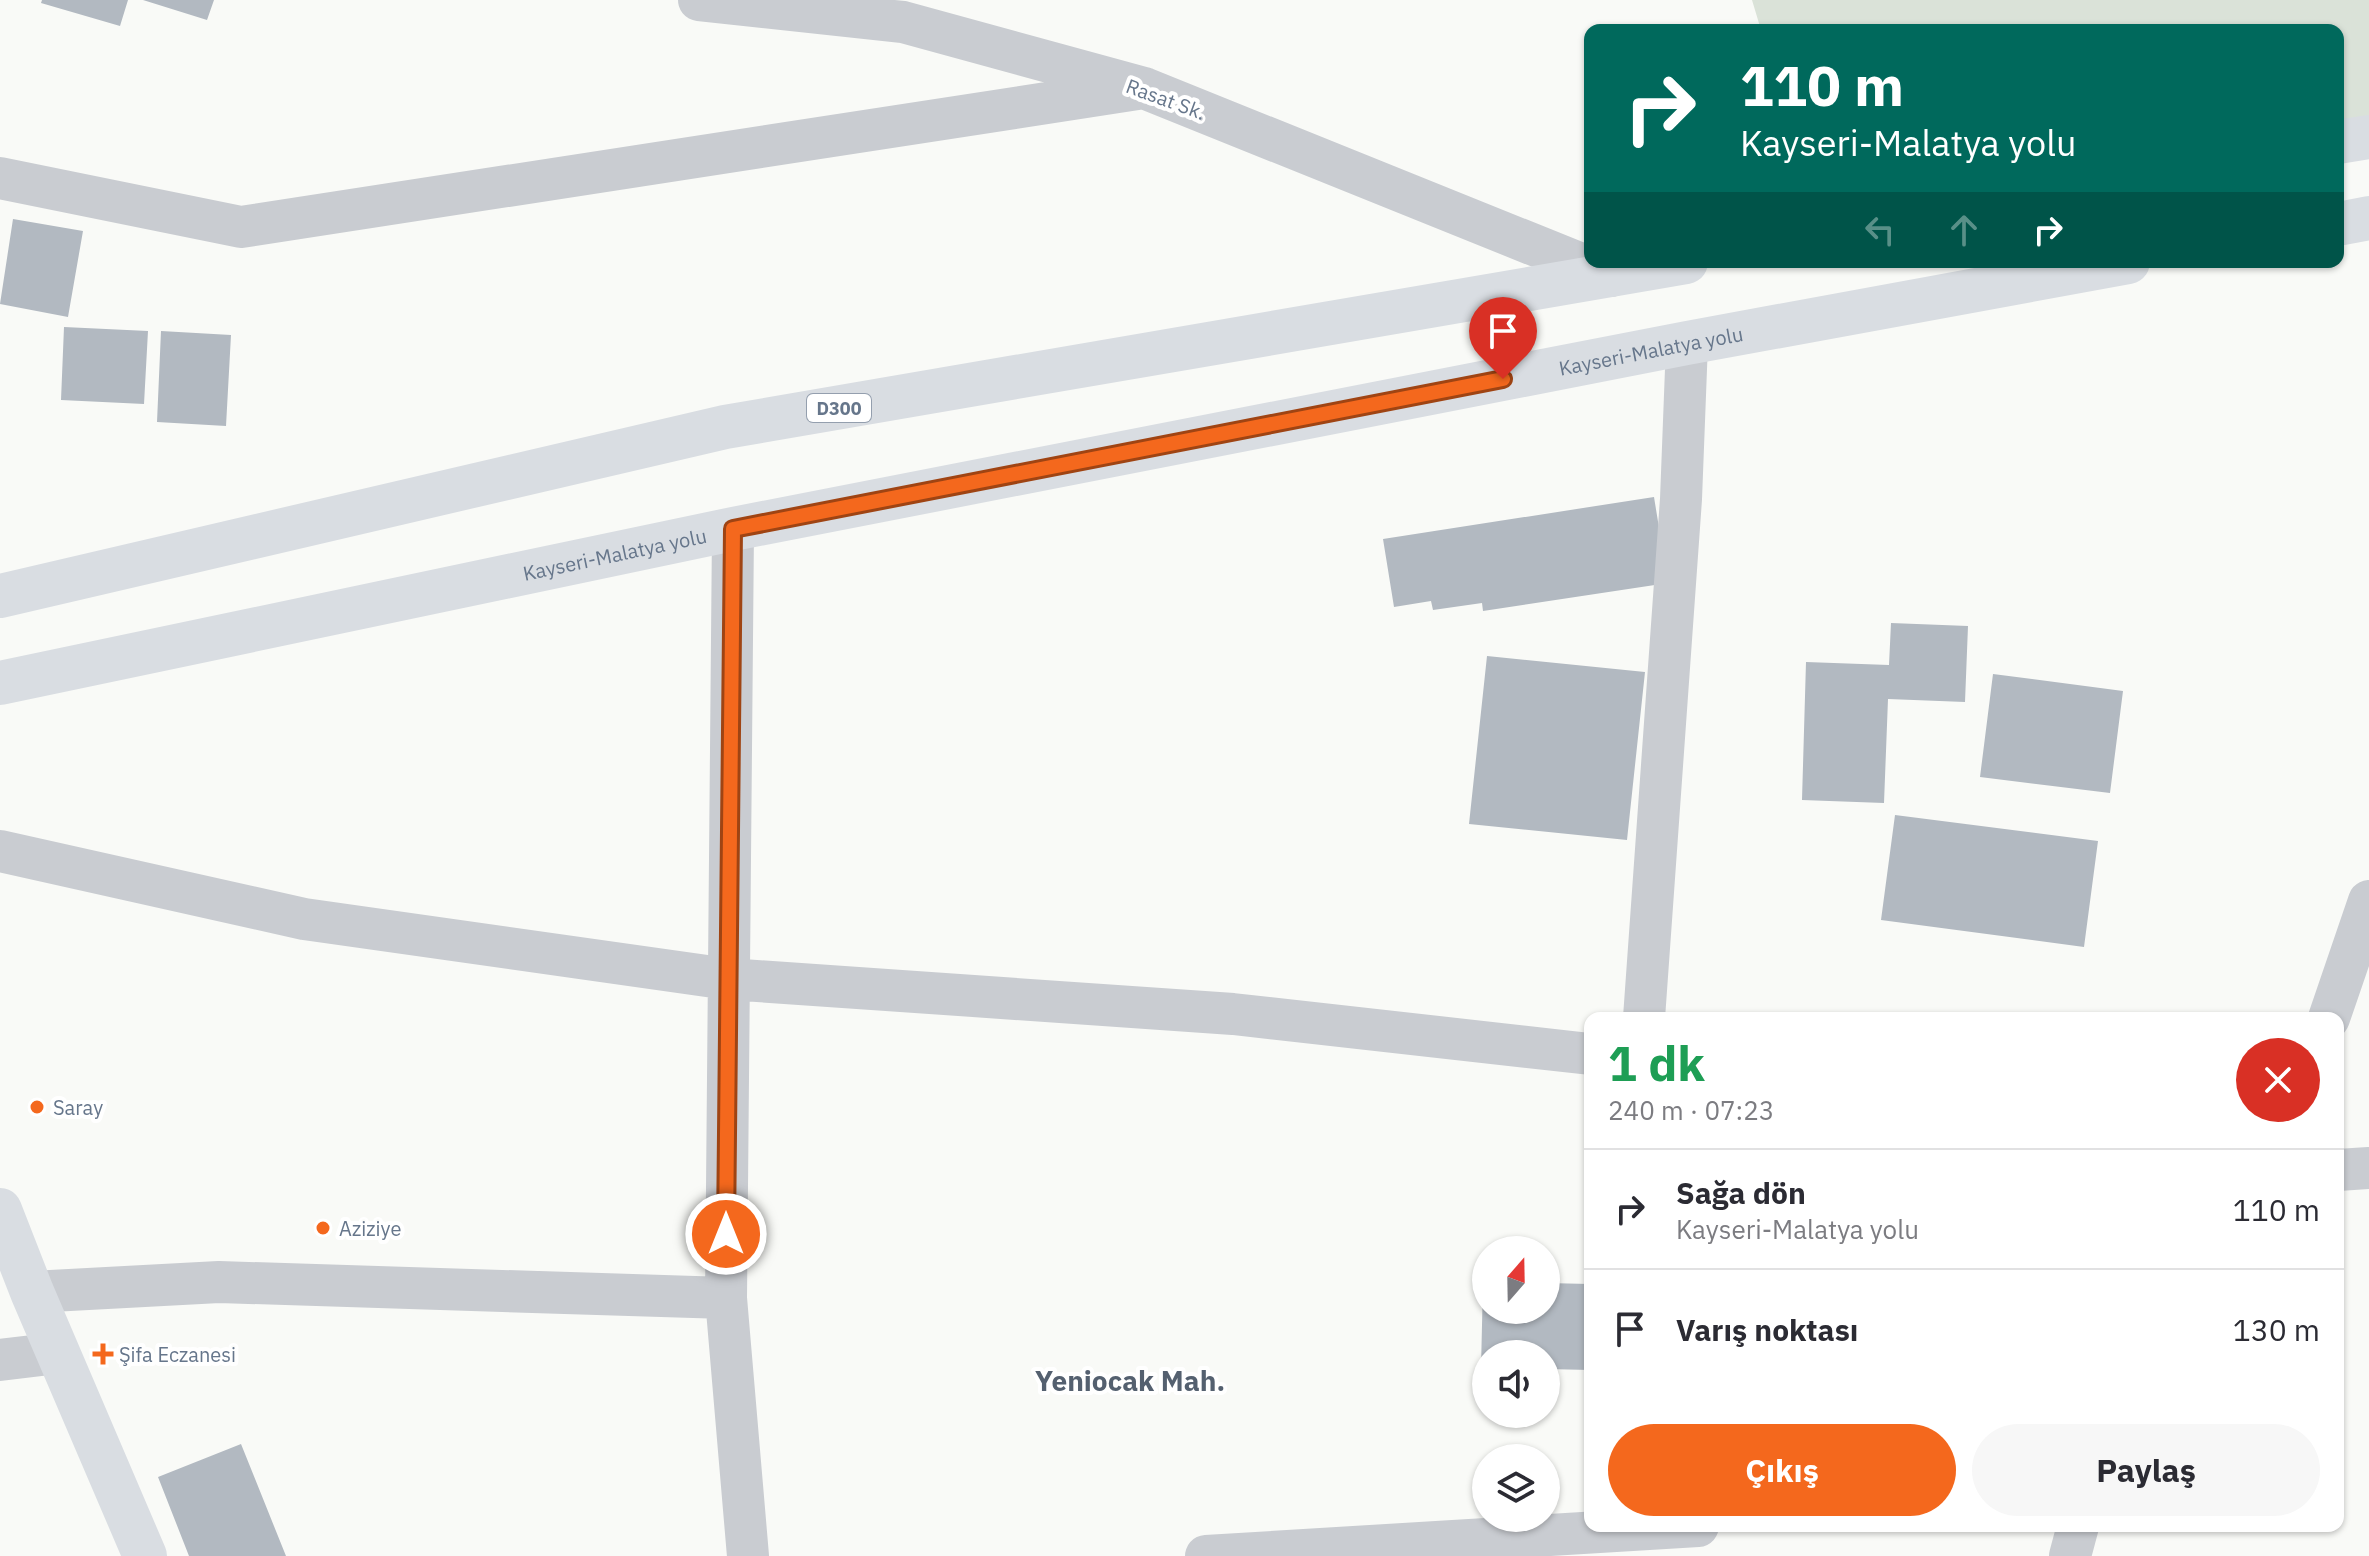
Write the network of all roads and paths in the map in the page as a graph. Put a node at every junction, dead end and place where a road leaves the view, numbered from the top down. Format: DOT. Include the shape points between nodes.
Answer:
graph roads {
  1 [pos="699,0"];
  2 [pos="1144,88"];
  3 [pos="2369,137"];
  4 [pos="2344,141"];
  5 [pos="0,178"];
  6 [pos="2369,218"];
  7 [pos="2344,223"];
  8 [pos="1584,265"];
  9 [pos="1591,268"];
  10 [pos="1654,268"];
  11 [pos="2095,268"];
  12 [pos="1611,276"];
  13 [pos="1687,343"];
  14 [pos="733,529"];
  15 [pos="0,596"];
  16 [pos="0,683"];
  17 [pos="0,851"];
  18 [pos="2369,901"];
  19 [pos="728,979"];
  20 [pos="1644,1012"];
  21 [pos="2331,1012"];
  22 [pos="1584,1053"];
  23 [pos="2369,1168"];
  24 [pos="2344,1170"];
  25 [pos="0,1210"];
  26 [pos="32,1292"];
  27 [pos="726,1298"];
  28 [pos="58,1353"];
  29 [pos="0,1360"];
  30 [pos="1653,1532"];
  31 [pos="2076,1532"];
  32 [pos="1616,1537"];
  33 [pos="145,1556"];
  34 [pos="748,1556"];
  35 [pos="1206,1556"];
  36 [pos="2070,1556"];
  1 -- 2 [label="street, Rasat Sk." via="903,22"];
  2 -- 5 [label="street" via="241,227"];
  2 -- 8 [label="street, Rasat Sk."];
  3 -- 4 [label="main road"];
  6 -- 7 [label="main road"];
  9 -- 12 [label="street, Rasat Sk."];
  10 -- 12 [label="main road, D300"];
  11 -- 13 [label="main road, Kayseri-Malatya yolu"];
  12 -- 15 [label="main road, D300" via="725,427"];
  13 -- 14 [label="main road, Kayseri-Malatya yolu"];
  13 -- 20 [label="street"];
  14 -- 16 [label="main road, Kayseri-Malatya yolu"];
  14 -- 19 [label="street"];
  17 -- 19 [label="street" via="304,919"];
  18 -- 21 [label="street"];
  19 -- 22 [label="street" via="1233,1014"];
  19 -- 27 [label="street"];
  23 -- 24 [label="street"];
  25 -- 26 [label="main road"];
  26 -- 27 [label="street" via="219,1282"];
  26 -- 28 [label="main road"];
  27 -- 34 [label="street"];
  28 -- 29 [label="street"];
  28 -- 33 [label="main road"];
  30 -- 32 [label="street"];
  31 -- 36 [label="street"];
  32 -- 35 [label="street"];
}
